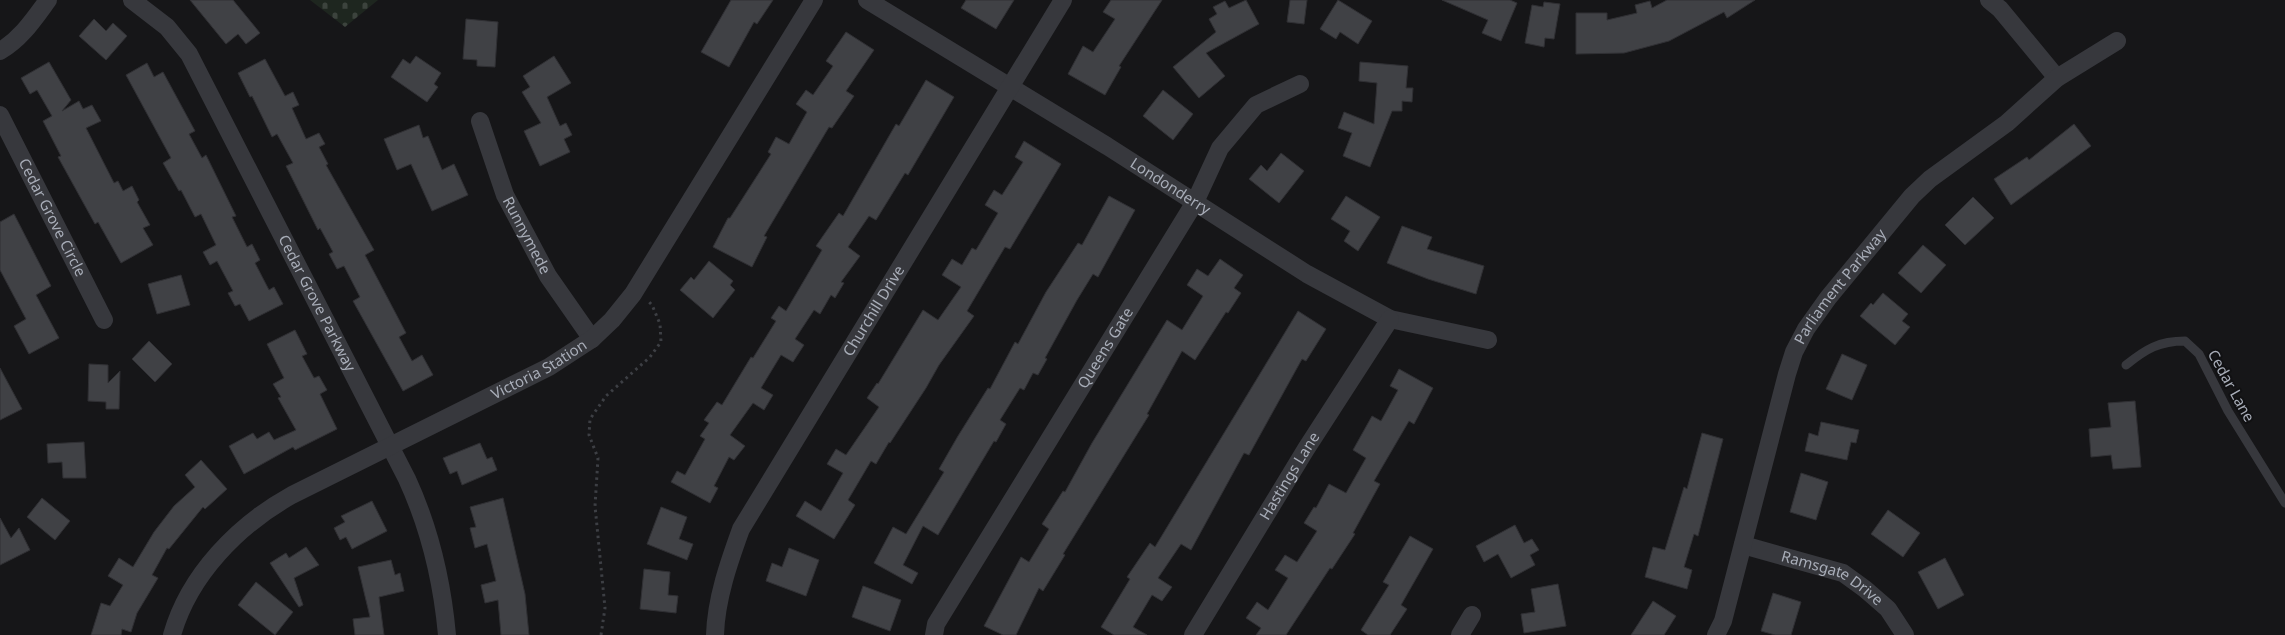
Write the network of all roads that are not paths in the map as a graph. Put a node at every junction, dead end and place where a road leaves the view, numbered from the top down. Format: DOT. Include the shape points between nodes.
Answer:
graph roads {
  1 [pos="48,0"];
  2 [pos="132,0"];
  3 [pos="814,0"];
  4 [pos="867,0"];
  5 [pos="1063,0"];
  6 [pos="1989,0"];
  7 [pos="2117,41"];
  8 [pos="0,51"];
  9 [pos="2057,78"];
  10 [pos="1300,84"];
  11 [pos="1010,87"];
  12 [pos="0,115"];
  13 [pos="480,121"];
  14 [pos="1195,202"];
  15 [pos="1390,319"];
  16 [pos="104,320"];
  17 [pos="592,339"];
  18 [pos="1488,340"];
  19 [pos="2126,365"];
  20 [pos="391,447"];
  21 [pos="2285,503"];
  22 [pos="1743,545"];
  23 [pos="1472,615"];
  24 [pos="172,635"];
  25 [pos="447,635"];
  26 [pos="715,635"];
  27 [pos="934,635"];
  28 [pos="1194,635"];
  29 [pos="1460,635"];
  30 [pos="1716,635"];
  31 [pos="1905,635"];
  1 -- 8 [label="street" via="30,25"];
  2 -- 20 [label="street, Cedar Grove Parkway" via="168,27 189,54"];
  3 -- 17 [label="street, Victoria Station" via="636,290"];
  4 -- 11 [label="street, Londonderry"];
  5 -- 11 [label="street, Churchill Drive"];
  6 -- 9 [label="street" via="2000,8"];
  7 -- 9 [label="street, Parliament Parkway"];
  9 -- 22 [label="street, Parliament Parkway" via="2007,123 1930,179 1912,196 1806,329 1787,374"];
  10 -- 14 [label="street, Queens Gate" via="1256,105 1220,148"];
  11 -- 14 [label="street, Londonderry"];
  11 -- 26 [label="street, Churchill Drive" via="741,528 718,604"];
  12 -- 16 [label="street, Cedar Grove Circle"];
  13 -- 17 [label="street, Runnymede" via="505,195 548,276"];
  14 -- 15 [label="street, Londonderry" via="1306,274"];
  14 -- 27 [label="street, Queens Gate" via="941,615"];
  15 -- 18 [label="street, Londonderry"];
  15 -- 28 [label="street, Hastings Lane" via="1306,449"];
  17 -- 20 [label="street, Victoria Station" via="549,367"];
  19 -- 21 [label="lane, Cedar Lane" via="2143,351 2160,344 2185,341 2199,354 2228,411"];
  20 -- 24 [label="street, Victoria Station" via="292,495 243,528 207,567"];
  20 -- 25 [label="street, Cedar Grove Parkway" via="428,529 443,598"];
  22 -- 30 [label="street, Parliament Parkway" via="1723,621"];
  22 -- 31 [label="street, Ramsgate Drive" via="1843,573 1888,609"];
  23 -- 29 [label="street"];
}
